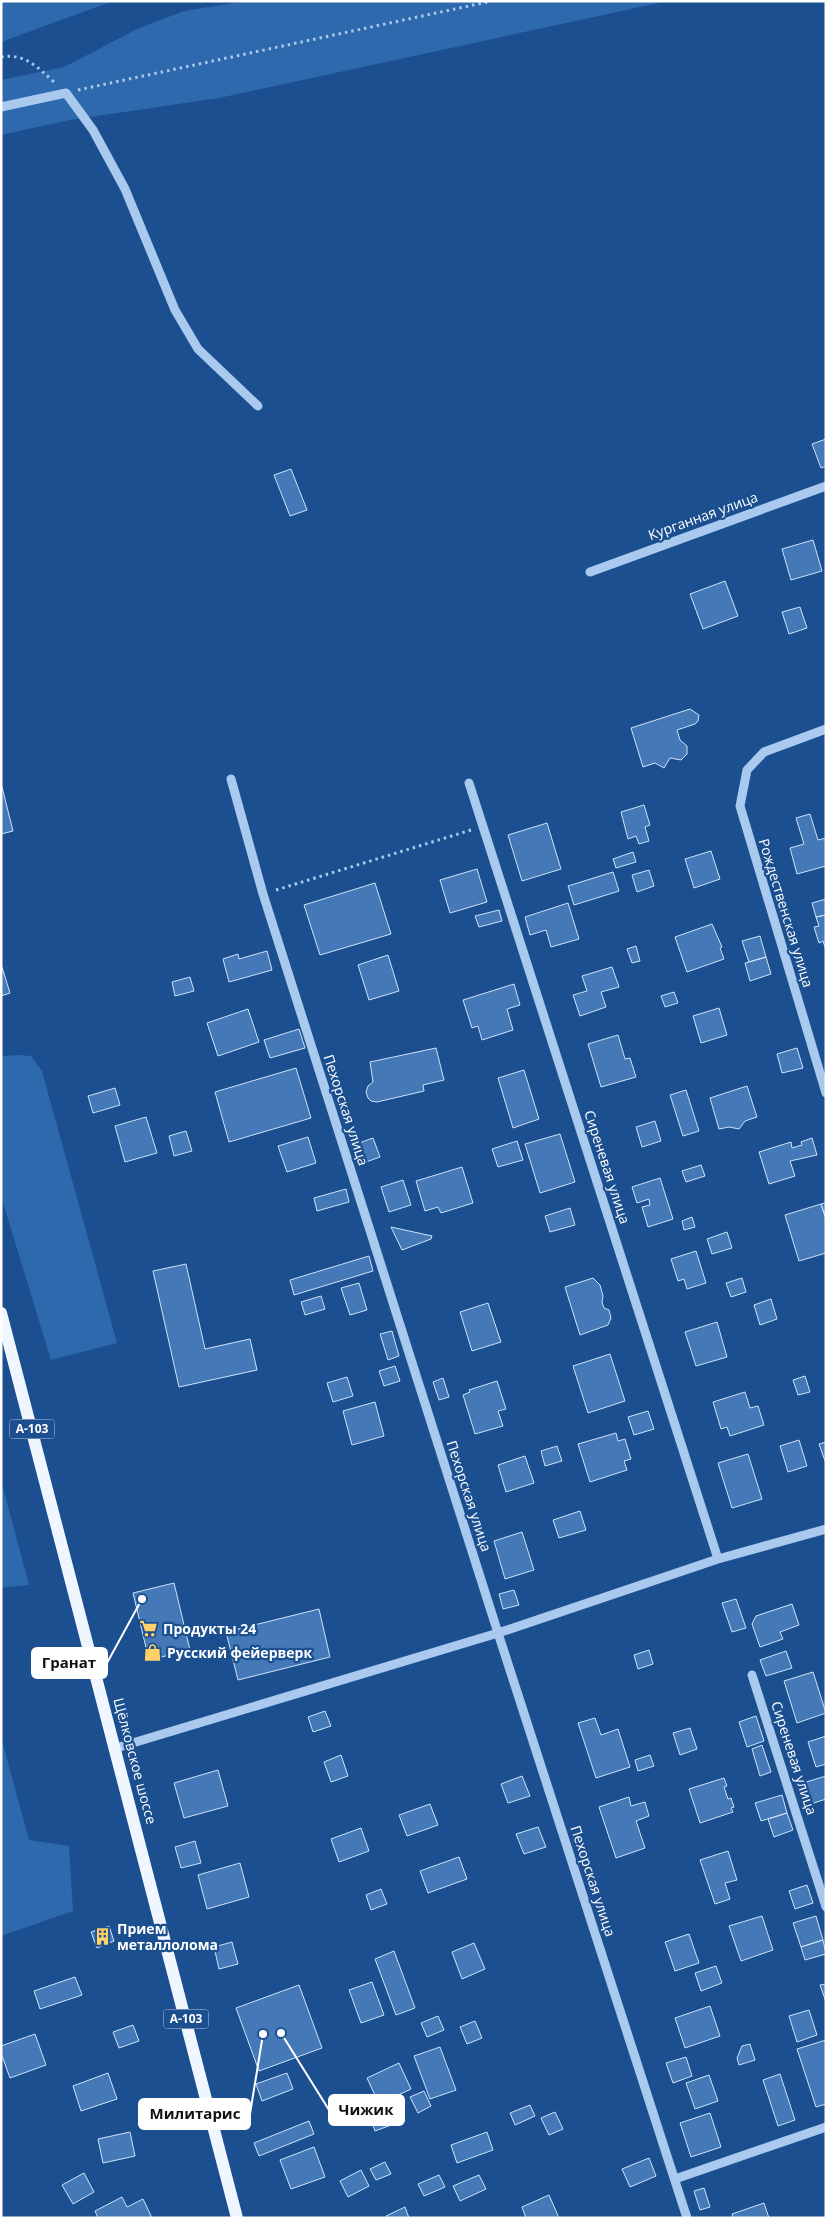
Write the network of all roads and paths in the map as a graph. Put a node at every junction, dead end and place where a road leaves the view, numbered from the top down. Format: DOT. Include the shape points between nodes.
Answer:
graph roads {
  1 [pos="492,1"];
  2 [pos="1,57"];
  3 [pos="66,93"];
  4 [pos="1,107"];
  5 [pos="258,406"];
  6 [pos="826,486"];
  7 [pos="590,572"];
  8 [pos="826,729"];
  9 [pos="231,780"];
  10 [pos="469,784"];
  11 [pos="483,826"];
  12 [pos="263,894"];
  13 [pos="826,1093"];
  14 [pos="1,1313"];
  15 [pos="826,1529"];
  16 [pos="718,1558"];
  17 [pos="498,1633"];
  18 [pos="752,1675"];
  19 [pos="116,1748"];
  20 [pos="826,1907"];
  21 [pos="826,2127"];
  22 [pos="675,2179"];
  23 [pos="237,2218"];
  24 [pos="687,2218"];
  1 -- 3 [label="path"];
  2 -- 3 [label="path" via="13,55 33,63"];
  3 -- 4 [label="street"];
  3 -- 5 [label="street" via="93,130 125,189 175,310 198,349"];
  6 -- 7 [label="street, Курганная улица"];
  8 -- 13 [label="street, Рождественская улица" via="764,752 747,770 740,806"];
  9 -- 12 [label="street, Пехорская улица"];
  10 -- 11 [label="street, Сиреневая улица"];
  11 -- 12 [label="path"];
  11 -- 16 [label="street, Сиреневая улица"];
  12 -- 17 [label="street, Пехорская улица"];
  14 -- 19 [label="main road, Щёлковское шоссе / А-103"];
  15 -- 16 [label="street"];
  16 -- 17 [label="street"];
  17 -- 19 [label="street"];
  17 -- 22 [label="street, Пехорская улица"];
  18 -- 20 [label="street, Сиреневая улица"];
  19 -- 23 [label="main road, Щёлковское шоссе / А-103"];
  21 -- 22 [label="street"];
  22 -- 24 [label="street, Пехорская улица"];
}
